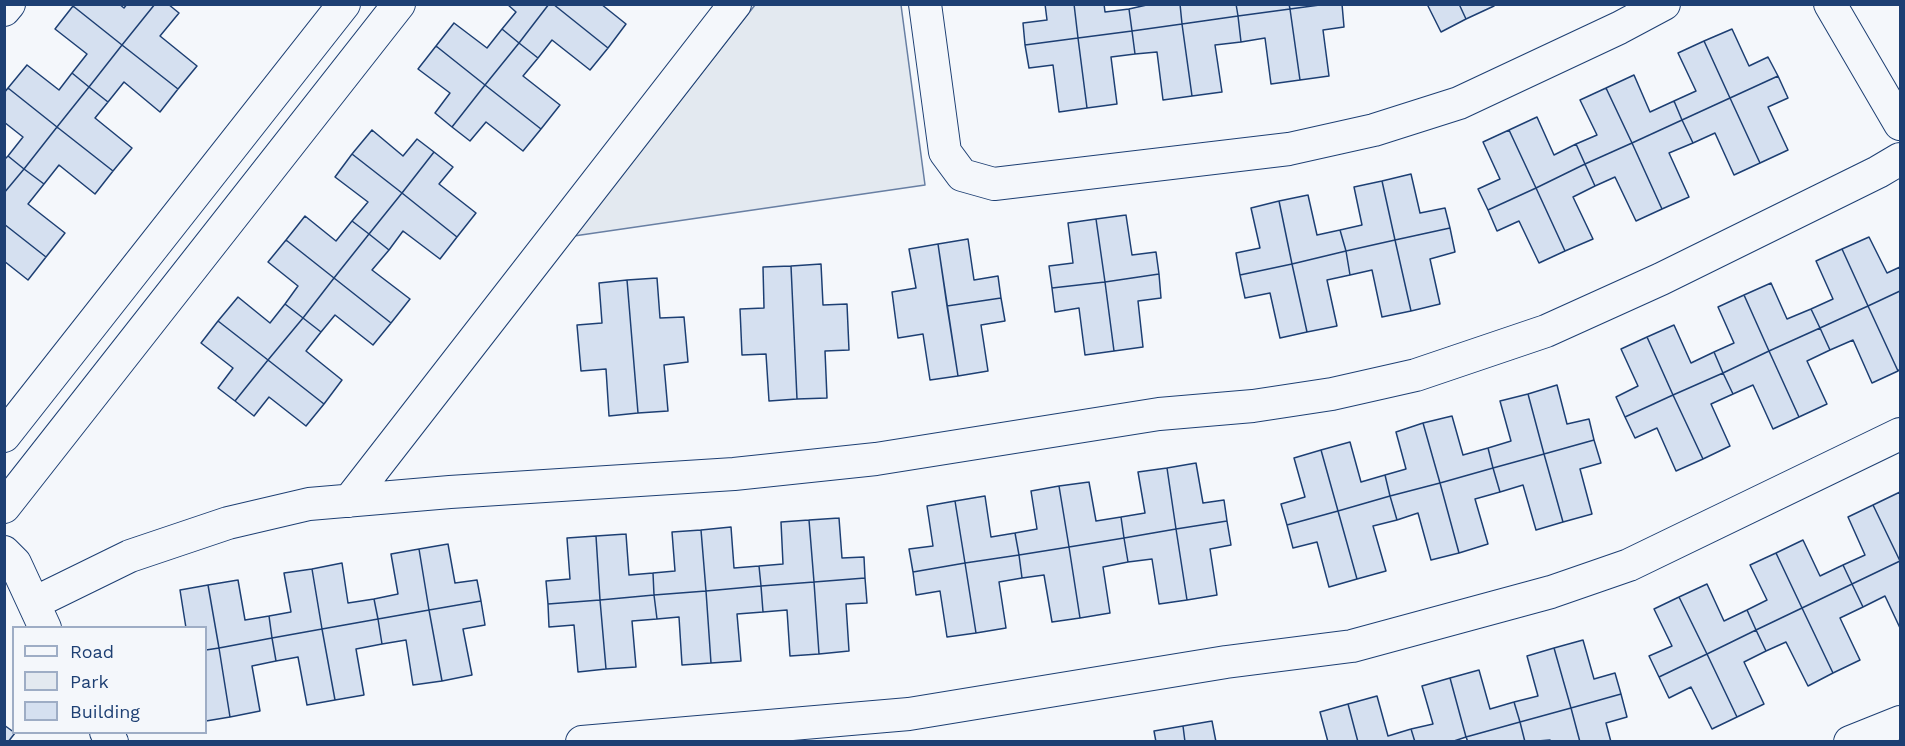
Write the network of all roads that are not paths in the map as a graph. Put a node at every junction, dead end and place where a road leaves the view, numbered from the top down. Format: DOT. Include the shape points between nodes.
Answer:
graph roads {
  1 [pos="9,4"];
  2 [pos="344,4"];
  3 [pos="399,4"];
  4 [pos="735,4"];
  5 [pos="925,4"];
  6 [pos="1664,4"];
  7 [pos="1830,4"];
  8 [pos="4,10"];
  9 [pos="1900,124"];
  10 [pos="1900,159"];
  11 [pos="1900,434"];
  12 [pos="4,436"];
  13 [pos="349,501"];
  14 [pos="4,507"];
  15 [pos="4,552"];
  16 [pos="39,615"];
  17 [pos="1900,722"];
  18 [pos="582,741"];
  19 [pos="1850,741"];
  1 -- 8 [label="street"];
  2 -- 12 [label="street"];
  3 -- 14 [label="street"];
  4 -- 13 [label="street"];
  5 -- 6 [label="street" via="945,152 962,175 994,184 1289,149 1374,130 1459,103"];
  7 -- 9 [label="street"];
  10 -- 13 [label="street" via="1682,269 1546,331 1416,375 1332,394 1159,414 864,460 734,474"];
  11 -- 18 [label="street" via="1629,565 1551,592 1352,646 1226,662 909,714"];
  13 -- 16 [label="street" via="309,504 228,523 130,556"];
  15 -- 16 [label="street" via="15,562"];
  17 -- 19 [label="street"];
}
